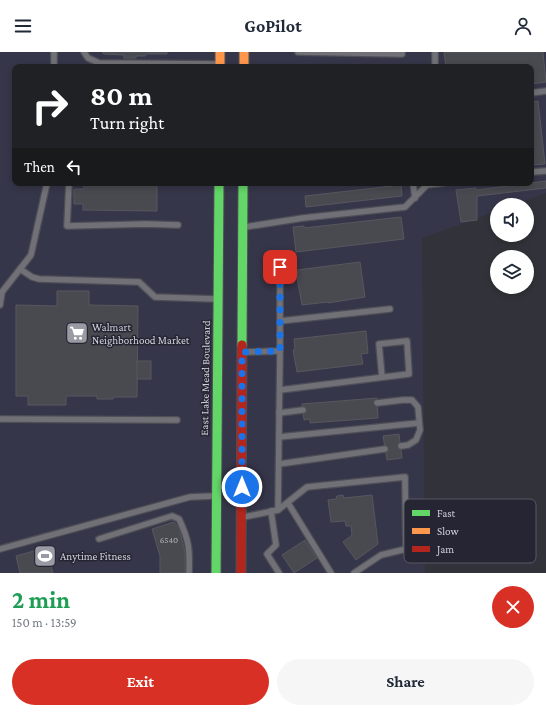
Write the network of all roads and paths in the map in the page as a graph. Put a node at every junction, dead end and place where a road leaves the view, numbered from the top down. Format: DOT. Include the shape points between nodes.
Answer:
graph roads {
  1 [pos="54,52"];
  2 [pos="84,52"];
  3 [pos="220,52"];
  4 [pos="244,52"];
  5 [pos="298,52"];
  6 [pos="402,52"];
  7 [pos="435,52"];
  8 [pos="54,64"];
  9 [pos="139,64"];
  10 [pos="220,64"];
  11 [pos="244,64"];
  12 [pos="435,64"];
  13 [pos="546,91"];
  14 [pos="534,93"];
  15 [pos="546,171"];
  16 [pos="534,172"];
  17 [pos="46,186"];
  18 [pos="69,186"];
  19 [pos="219,186"];
  20 [pos="243,186"];
  21 [pos="413,186"];
  22 [pos="426,186"];
  23 [pos="415,198"];
  24 [pos="234,210"];
  25 [pos="178,224"];
  26 [pos="243,227"];
  27 [pos="280,267"];
  28 [pos="20,269"];
  29 [pos="218,299"];
  30 [pos="0,306"];
  31 [pos="228,308"];
  32 [pos="390,310"];
  33 [pos="280,322"];
  34 [pos="232,342"];
  35 [pos="280,351"];
  36 [pos="242,352"];
  37 [pos="382,377"];
  38 [pos="280,390"];
  39 [pos="377,403"];
  40 [pos="303,410"];
  41 [pos="279,413"];
  42 [pos="0,419"];
  43 [pos="177,420"];
  44 [pos="419,423"];
  45 [pos="279,438"];
  46 [pos="401,446"];
  47 [pos="385,449"];
  48 [pos="279,464"];
  49 [pos="216,496"];
  50 [pos="405,499"];
  51 [pos="288,503"];
  52 [pos="278,510"];
  53 [pos="271,512"];
  54 [pos="242,517"];
  55 [pos="100,539"];
  56 [pos="404,549"];
  57 [pos="0,550"];
  58 [pos="189,573"];
  59 [pos="216,573"];
  60 [pos="241,573"];
  61 [pos="279,573"];
  62 [pos="330,573"];
  63 [pos="354,573"];
  1 -- 8 [label="lane"];
  2 -- 9 [label="lane" via="88,58 99,63"];
  3 -- 10 [label="main road"];
  4 -- 11 [label="main road"];
  5 -- 6 [label="lane"];
  7 -- 12 [label="lane"];
  13 -- 14 [label="lane"];
  15 -- 16 [label="lane"];
  17 -- 28 [label="lane" via="31,255"];
  18 -- 25 [label="lane" via="67,226"];
  19 -- 29 [label="main road, East Lake Mead Boulevard"];
  20 -- 26 [label="main road"];
  21 -- 23 [label="lane"];
  22 -- 23 [label="lane"];
  23 -- 26 [label="lane" via="405,206"];
  24 -- 26 [label="main road" via="234,215"];
  26 -- 36 [label="main road"];
  27 -- 33 [label="lane"];
  28 -- 29 [label="lane" via="40,279 139,282 156,297"];
  28 -- 30 [label="lane" via="2,292"];
  29 -- 31 [label="main road"];
  29 -- 49 [label="main road, East Lake Mead Boulevard"];
  32 -- 33 [label="lane"];
  33 -- 35 [label="lane"];
  34 -- 36 [label="main road"];
  35 -- 36 [label="lane"];
  35 -- 38 [label="lane"];
  36 -- 54 [label="main road"];
  37 -- 37 [label="lane" via="408,374 407,341 379,344"];
  37 -- 38 [label="lane"];
  38 -- 41 [label="lane"];
  39 -- 44 [label="lane" via="412,400 418,407"];
  40 -- 41 [label="lane"];
  41 -- 45 [label="lane"];
  42 -- 43 [label="lane"];
  44 -- 45 [label="lane"];
  44 -- 46 [label="lane" via="420,430 416,440"];
  45 -- 48 [label="lane"];
  47 -- 48 [label="lane"];
  48 -- 52 [label="lane"];
  49 -- 57 [label="lane" via="190,497"];
  49 -- 59 [label="main road, East Lake Mead Boulevard"];
  50 -- 51 [label="lane" via="405,477 307,487"];
  51 -- 52 [label="lane"];
  51 -- 62 [label="lane"];
  52 -- 53 [label="lane"];
  53 -- 54 [label="lane"];
  53 -- 61 [label="lane" via="276,545 267,554"];
  54 -- 60 [label="main road"];
  55 -- 58 [label="lane" via="172,516 179,519 186,534"];
  56 -- 63 [label="lane" via="381,555"];
}
